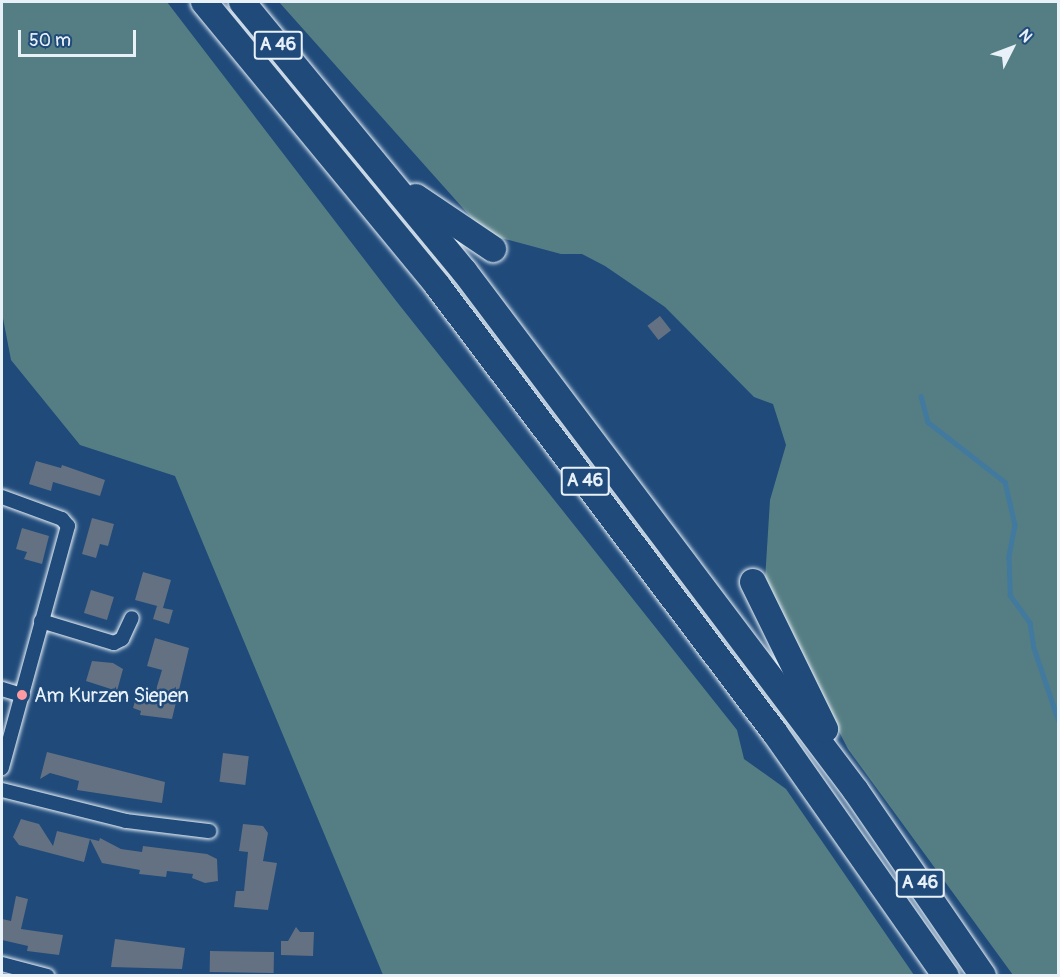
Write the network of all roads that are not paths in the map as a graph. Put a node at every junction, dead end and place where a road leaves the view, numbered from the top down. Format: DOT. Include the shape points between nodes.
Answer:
graph roads {
  1 [pos="204,2"];
  2 [pos="242,2"];
  3 [pos="314,89"];
  4 [pos="493,249"];
  5 [pos="2,497"];
  6 [pos="753,582"];
  7 [pos="132,618"];
  8 [pos="41,621"];
  9 [pos="2,689"];
  10 [pos="21,695"];
  11 [pos="2,768"];
  12 [pos="2,790"];
  13 [pos="856,791"];
  14 [pos="209,831"];
  15 [pos="2,964"];
  16 [pos="47,975"];
  17 [pos="945,975"];
  18 [pos="983,975"];
  1 -- 17 [label="highway, A 46" via="437,285 775,733"];
  2 -- 3 [label="highway, A 46"];
  3 -- 4 [label="highway" via="346,112 423,205"];
  3 -- 13 [label="highway, A 46" via="464,271"];
  5 -- 8 [label="street" via="62,519 68,526"];
  6 -- 13 [label="highway"];
  7 -- 8 [label="street" via="122,639 114,643"];
  8 -- 10 [label="street"];
  9 -- 10 [label="street"];
  10 -- 11 [label="street"];
  12 -- 14 [label="street" via="110,818"];
  13 -- 18 [label="highway, A 46"];
  15 -- 16 [label="street"];
}
